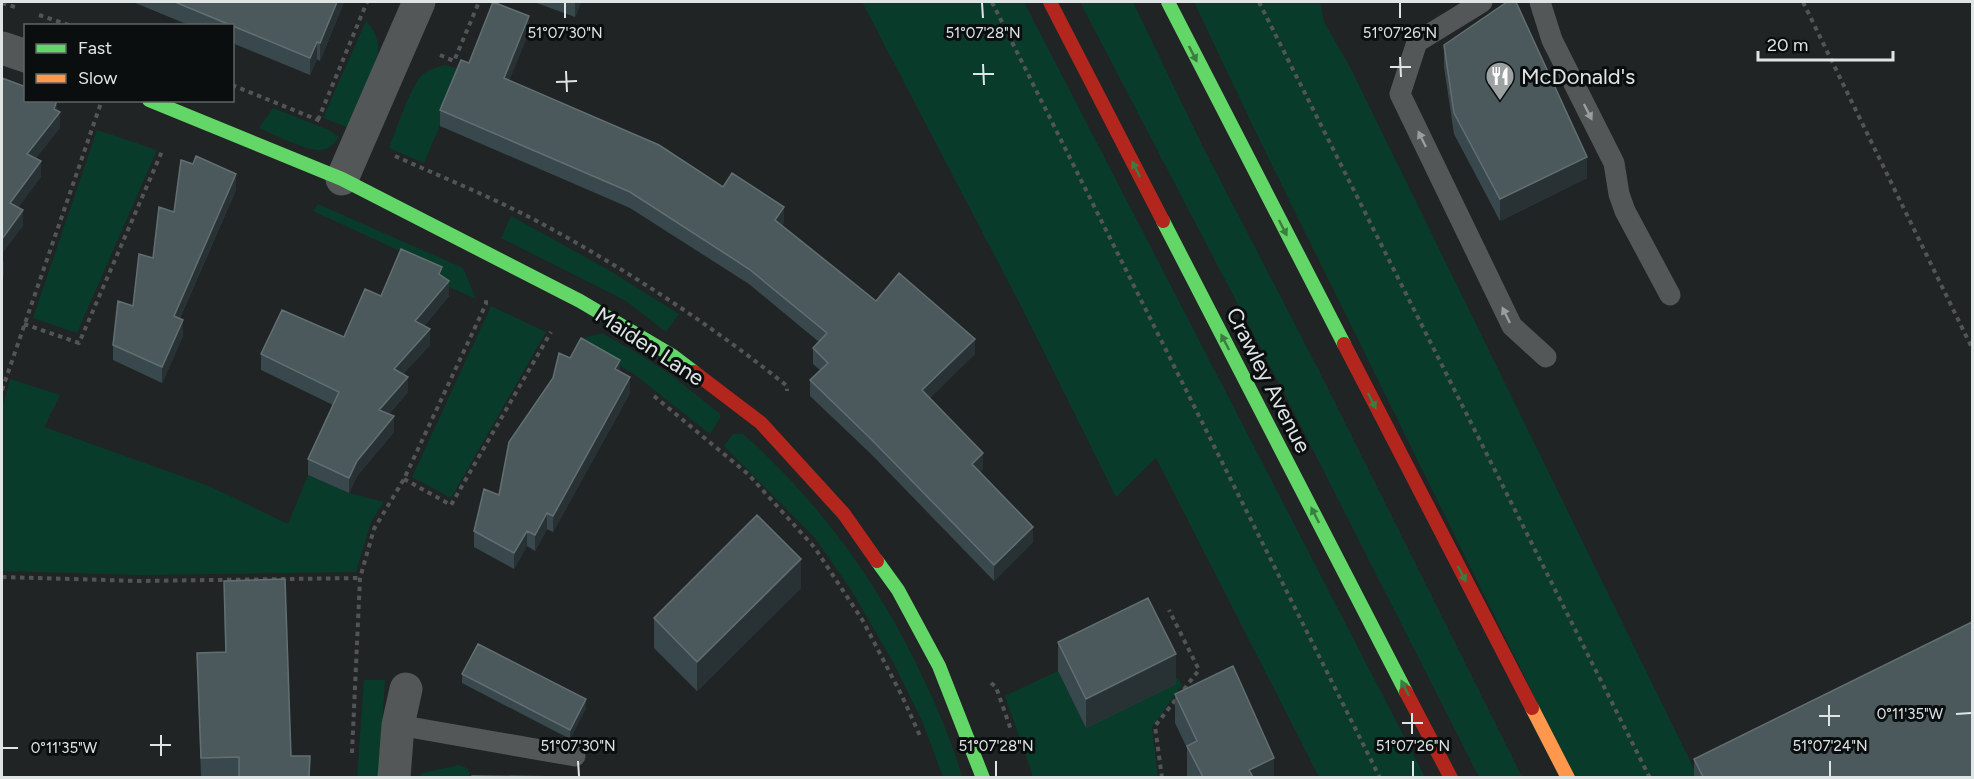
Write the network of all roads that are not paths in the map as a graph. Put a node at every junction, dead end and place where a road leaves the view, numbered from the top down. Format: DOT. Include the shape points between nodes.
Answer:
graph roads {
  1 [pos="419,2"];
  2 [pos="1050,2"];
  3 [pos="1168,2"];
  4 [pos="1482,2"];
  5 [pos="1540,2"];
  6 [pos="2,48"];
  7 [pos="24,55"];
  8 [pos="154,102"];
  9 [pos="342,179"];
  10 [pos="1670,296"];
  11 [pos="1546,357"];
  12 [pos="406,689"];
  13 [pos="398,726"];
  14 [pos="574,756"];
  15 [pos="394,777"];
  16 [pos="983,777"];
  17 [pos="1451,777"];
  18 [pos="1568,777"];
  1 -- 9 [label="street"];
  17 -- 2 [label="main road, Crawley Avenue, one-way"];
  3 -- 18 [label="main road, one-way"];
  11 -- 4 [label="lane, one-way" via="1512,326 1400,94 1417,42"];
  5 -- 10 [label="lane, one-way" via="1552,40 1614,163 1625,211"];
  6 -- 7 [label="street"];
  8 -- 9 [label="main road, Maiden Lane"];
  9 -- 16 [label="main road, Maiden Lane" via="580,301 673,356 761,423 844,514 898,590 939,666"];
  12 -- 13 [label="street"];
  13 -- 14 [label="lane"];
  13 -- 15 [label="street"];
}
